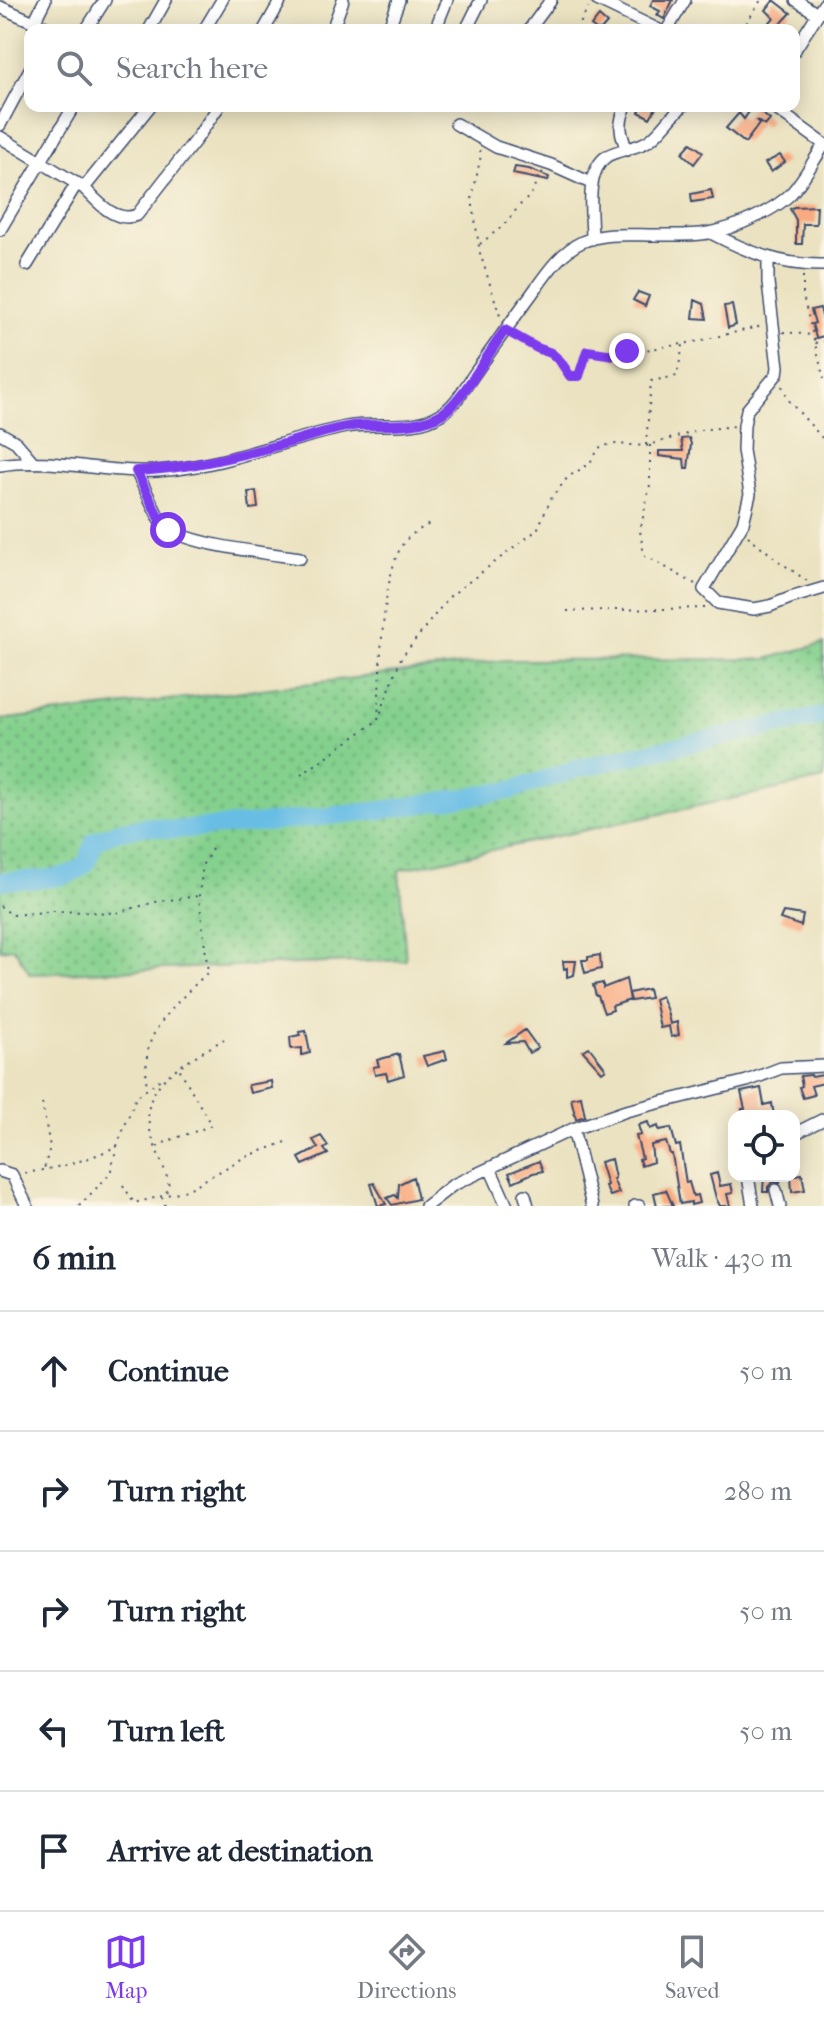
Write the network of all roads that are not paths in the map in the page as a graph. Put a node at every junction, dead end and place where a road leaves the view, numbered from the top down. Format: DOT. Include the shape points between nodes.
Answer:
graph roads {
  1 [pos="45,0"];
  2 [pos="105,0"];
  3 [pos="166,0"];
  4 [pos="222,0"];
  5 [pos="281,0"];
  6 [pos="343,0"];
  7 [pos="399,0"];
  8 [pos="447,0"];
  9 [pos="481,0"];
  10 [pos="551,0"];
  11 [pos="594,0"];
  12 [pos="685,0"];
  13 [pos="796,0"];
  14 [pos="0,7"];
  15 [pos="820,9"];
  16 [pos="34,22"];
  17 [pos="38,24"];
  18 [pos="90,24"];
  19 [pos="152,24"];
  20 [pos="208,24"];
  21 [pos="267,24"];
  22 [pos="334,24"];
  23 [pos="390,24"];
  24 [pos="437,24"];
  25 [pos="469,24"];
  26 [pos="533,24"];
  27 [pos="646,24"];
  28 [pos="671,24"];
  29 [pos="800,41"];
  30 [pos="24,80"];
  31 [pos="71,112"];
  32 [pos="145,112"];
  33 [pos="215,112"];
  34 [pos="624,112"];
  35 [pos="676,112"];
  36 [pos="780,112"];
  37 [pos="456,124"];
  38 [pos="0,125"];
  39 [pos="0,137"];
  40 [pos="824,144"];
  41 [pos="627,150"];
  42 [pos="818,161"];
  43 [pos="42,162"];
  44 [pos="591,183"];
  45 [pos="80,186"];
  46 [pos="0,230"];
  47 [pos="711,233"];
  48 [pos="592,239"];
  49 [pos="768,259"];
  50 [pos="27,265"];
  51 [pos="824,265"];
  52 [pos="0,433"];
  53 [pos="34,463"];
  54 [pos="0,465"];
  55 [pos="136,471"];
  56 [pos="300,558"];
  57 [pos="820,590"];
  58 [pos="824,1066"];
  59 [pos="824,1119"];
  60 [pos="573,1129"];
  61 [pos="800,1131"];
  62 [pos="490,1168"];
  63 [pos="6,1173"];
  64 [pos="749,1182"];
  65 [pos="776,1190"];
  66 [pos="440,1202"];
  67 [pos="27,1206"];
  68 [pos="426,1206"];
  69 [pos="507,1206"];
  70 [pos="592,1206"];
  71 [pos="753,1206"];
  72 [pos="780,1206"];
  1 -- 16 [label="street"];
  2 -- 18 [label="street"];
  3 -- 19 [label="street"];
  4 -- 20 [label="street"];
  5 -- 21 [label="street"];
  6 -- 22 [label="street"];
  7 -- 23 [label="street"];
  8 -- 24 [label="street"];
  9 -- 25 [label="street"];
  10 -- 26 [label="street"];
  11 -- 27 [label="street"];
  12 -- 28 [label="street"];
  13 -- 15 [label="street"];
  14 -- 16 [label="street"];
  15 -- 29 [label="street"];
  16 -- 17 [label="street"];
  30 -- 38 [label="street"];
  31 -- 43 [label="street"];
  32 -- 45 [label="street"];
  33 -- 45 [label="street" via="137,215 116,215"];
  34 -- 41 [label="street" via="620,131"];
  35 -- 41 [label="street" via="651,139"];
  36 -- 40 [label="street"];
  37 -- 44 [label="street" via="496,147"];
  39 -- 43 [label="street"];
  40 -- 42 [label="street"];
  41 -- 44 [label="street" via="604,159"];
  42 -- 47 [label="street" via="778,206"];
  43 -- 45 [label="street"];
  43 -- 46 [label="street"];
  44 -- 48 [label="street"];
  45 -- 50 [label="street"];
  47 -- 48 [label="street"];
  47 -- 49 [label="street"];
  48 -- 55 [label="street" via="556,262 453,406 433,419 348,427 190,466"];
  49 -- 51 [label="street"];
  49 -- 57 [label="street" via="777,374 747,410 743,450 750,494 741,530 704,589 718,603 754,609"];
  52 -- 53 [label="street"];
  53 -- 54 [label="street"];
  53 -- 55 [label="street"];
  55 -- 56 [label="street" via="168,530 232,548"];
  58 -- 60 [label="street" via="781,1068"];
  59 -- 61 [label="street"];
  60 -- 62 [label="street"];
  60 -- 70 [label="street"];
  62 -- 66 [label="street" via="453,1185"];
  62 -- 69 [label="street"];
  63 -- 67 [label="street"];
  64 -- 71 [label="street"];
  65 -- 72 [label="street"];
  66 -- 68 [label="street"];
}
